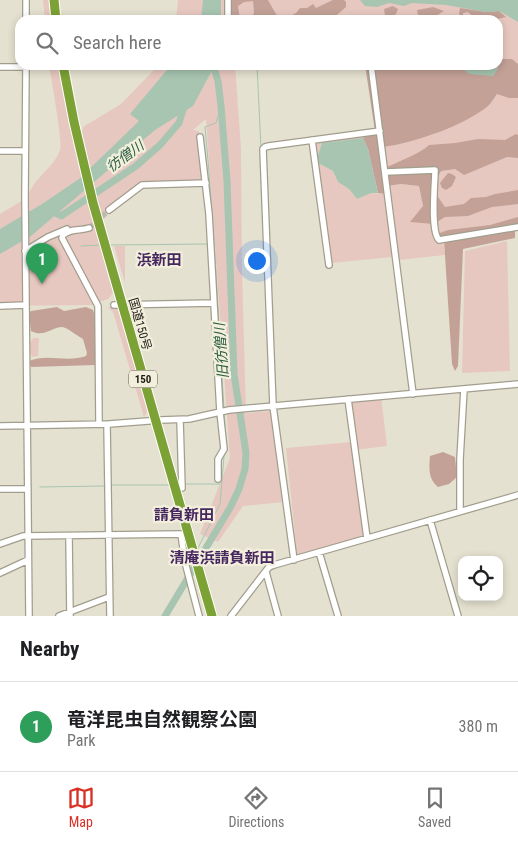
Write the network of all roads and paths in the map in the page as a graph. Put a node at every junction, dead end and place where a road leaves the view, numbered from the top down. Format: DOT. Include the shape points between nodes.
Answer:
graph roads {
  1 [pos="26,0"];
  2 [pos="54,0"];
  3 [pos="228,0"];
  4 [pos="26,15"];
  5 [pos="56,15"];
  6 [pos="228,15"];
  7 [pos="15,66"];
  8 [pos="0,67"];
  9 [pos="26,70"];
  10 [pos="64,70"];
  11 [pos="372,70"];
  12 [pos="380,130"];
  13 [pos="200,137"];
  14 [pos="312,140"];
  15 [pos="0,151"];
  16 [pos="25,151"];
  17 [pos="386,172"];
  18 [pos="206,183"];
  19 [pos="109,210"];
  20 [pos="518,228"];
  21 [pos="25,251"];
  22 [pos="329,265"];
  23 [pos="214,303"];
  24 [pos="26,305"];
  25 [pos="118,305"];
  26 [pos="0,306"];
  27 [pos="518,384"];
  28 [pos="464,389"];
  29 [pos="413,394"];
  30 [pos="348,399"];
  31 [pos="274,406"];
  32 [pos="220,412"];
  33 [pos="180,420"];
  34 [pos="156,421"];
  35 [pos="99,424"];
  36 [pos="108,424"];
  37 [pos="0,426"];
  38 [pos="28,426"];
  39 [pos="218,479"];
  40 [pos="182,488"];
  41 [pos="0,489"];
  42 [pos="28,489"];
  43 [pos="518,495"];
  44 [pos="460,511"];
  45 [pos="430,520"];
  46 [pos="108,535"];
  47 [pos="28,536"];
  48 [pos="69,536"];
  49 [pos="367,538"];
  50 [pos="0,544"];
  51 [pos="319,552"];
  52 [pos="28,560"];
  53 [pos="294,560"];
  54 [pos="266,572"];
  55 [pos="0,573"];
  56 [pos="109,596"];
  57 [pos="70,614"];
  58 [pos="29,616"];
  59 [pos="59,616"];
  60 [pos="110,616"];
  61 [pos="199,616"];
  62 [pos="212,616"];
  63 [pos="231,616"];
  64 [pos="278,616"];
  65 [pos="338,616"];
  66 [pos="458,616"];
  1 -- 4 [label="street"];
  2 -- 5 [label="highway"];
  3 -- 6 [label="street"];
  7 -- 8 [label="street"];
  9 -- 16 [label="street"];
  10 -- 25 [label="highway, 国道150号 / 150"];
  11 -- 12 [label="street"];
  12 -- 14 [label="street"];
  12 -- 17 [label="street"];
  13 -- 18 [label="street"];
  14 -- 22 [label="street"];
  14 -- 31 [label="street" via="263,149"];
  15 -- 16 [label="street"];
  16 -- 21 [label="street"];
  17 -- 20 [label="street" via="434,170 434,224 439,240"];
  17 -- 29 [label="street"];
  18 -- 19 [label="street" via="142,184"];
  18 -- 23 [label="street"];
  21 -- 24 [label="street"];
  21 -- 35 [label="street" via="63,230 81,226 87,229 68,232 62,238 98,303"];
  23 -- 25 [label="street"];
  23 -- 32 [label="street"];
  24 -- 26 [label="street"];
  24 -- 38 [label="street"];
  25 -- 34 [label="highway, 国道150号 / 150"];
  27 -- 28 [label="street"];
  28 -- 29 [label="street"];
  28 -- 44 [label="street"];
  29 -- 30 [label="street"];
  30 -- 31 [label="street"];
  30 -- 49 [label="street"];
  31 -- 32 [label="street"];
  31 -- 53 [label="street"];
  32 -- 33 [label="street"];
  32 -- 39 [label="street" via="224,450 218,459"];
  33 -- 34 [label="street"];
  33 -- 40 [label="street"];
  34 -- 36 [label="street"];
  34 -- 62 [label="highway, 国道150号 / 150"];
  35 -- 36 [label="street"];
  35 -- 38 [label="street"];
  36 -- 46 [label="street"];
  37 -- 38 [label="street"];
  38 -- 42 [label="street"];
  41 -- 42 [label="street"];
  42 -- 47 [label="street"];
  43 -- 44 [label="street"];
  44 -- 45 [label="street"];
  45 -- 49 [label="street"];
  45 -- 66 [label="street"];
  46 -- 48 [label="street"];
  46 -- 56 [label="street"];
  46 -- 61 [label="street" via="182,534 187,572"];
  47 -- 48 [label="street"];
  47 -- 50 [label="street"];
  47 -- 52 [label="street"];
  48 -- 57 [label="street"];
  49 -- 51 [label="street"];
  51 -- 53 [label="street"];
  51 -- 65 [label="street"];
  52 -- 55 [label="street"];
  52 -- 58 [label="street"];
  53 -- 54 [label="street" via="274,565"];
  54 -- 63 [label="street"];
  54 -- 64 [label="street"];
  56 -- 57 [label="street"];
  56 -- 60 [label="street"];
  57 -- 59 [label="street"];
}
